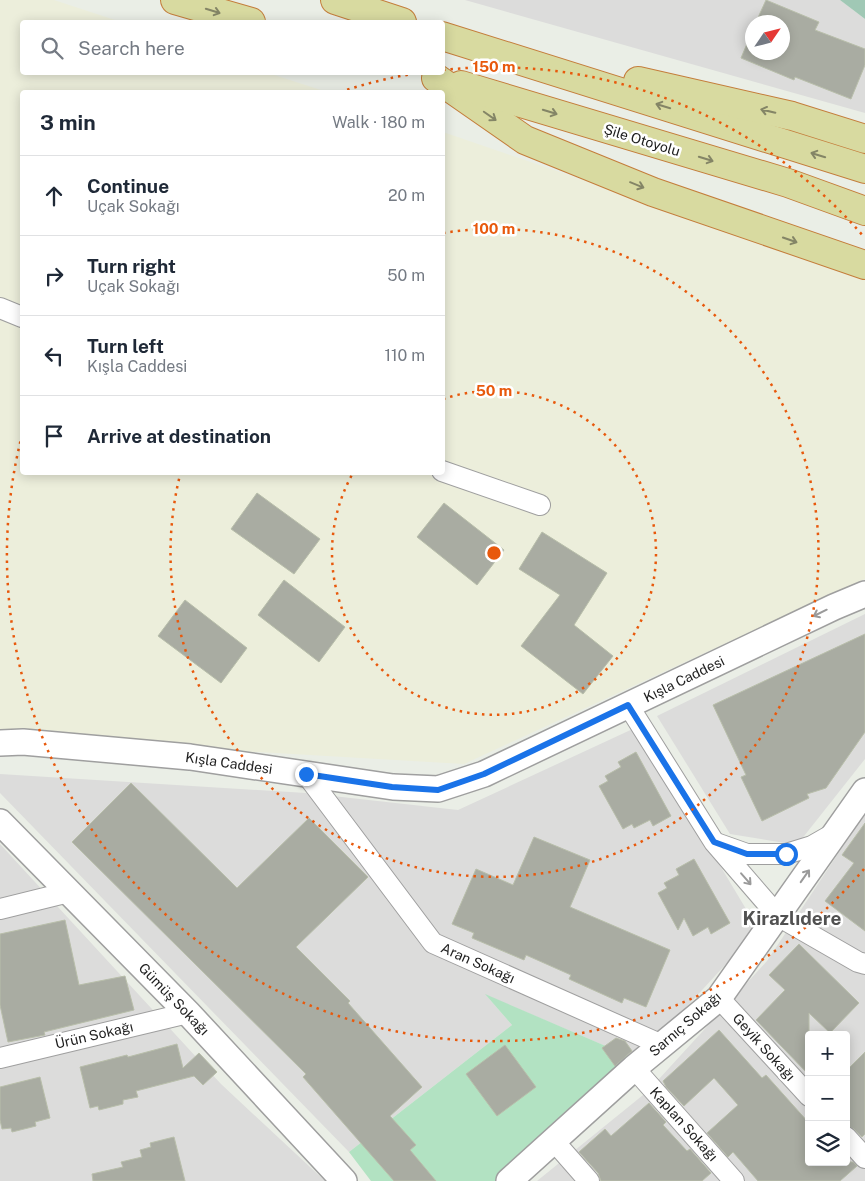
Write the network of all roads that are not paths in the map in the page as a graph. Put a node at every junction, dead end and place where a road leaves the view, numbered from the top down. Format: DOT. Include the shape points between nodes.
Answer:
graph roads {
  1 [pos="175,0"];
  2 [pos="335,0"];
  3 [pos="244,20"];
  4 [pos="396,20"];
  5 [pos="445,37"];
  6 [pos="475,47"];
  7 [pos="427,75"];
  8 [pos="865,139"];
  9 [pos="865,170"];
  10 [pos="865,211"];
  11 [pos="865,265"];
  12 [pos="0,308"];
  13 [pos="20,316"];
  14 [pos="445,472"];
  15 [pos="540,505"];
  16 [pos="865,594"];
  17 [pos="628,705"];
  18 [pos="0,743"];
  19 [pos="306,774"];
  20 [pos="865,790"];
  21 [pos="0,822"];
  22 [pos="837,831"];
  23 [pos="714,842"];
  24 [pos="69,892"];
  25 [pos="0,909"];
  26 [pos="778,916"];
  27 [pos="863,965"];
  28 [pos="719,998"];
  29 [pos="188,1013"];
  30 [pos="662,1045"];
  31 [pos="0,1058"];
  32 [pos="634,1068"];
  33 [pos="805,1092"];
  34 [pos="554,1140"];
  35 [pos="850,1141"];
  36 [pos="865,1158"];
  37 [pos="344,1181"];
  38 [pos="509,1181"];
  39 [pos="589,1181"];
  40 [pos="734,1181"];
  1 -- 3 [label="highway, one-way"];
  2 -- 4 [label="highway"];
  5 -- 6 [label="highway"];
  8 -- 6 [label="highway, one-way" via="782,114 528,56"];
  9 -- 6 [label="highway, one-way"];
  7 -- 10 [label="highway, Şile Otoyolu, one-way" via="788,183"];
  7 -- 11 [label="highway, one-way" via="525,140 653,192"];
  12 -- 13 [label="street"];
  14 -- 15 [label="street"];
  16 -- 17 [label="street, Kışla Caddesi, one-way"];
  17 -- 19 [label="street, Kışla Caddesi" via="484,774 438,790 392,787"];
  17 -- 23 [label="street"];
  18 -- 19 [label="street, Kışla Caddesi" via="23,742 190,757"];
  19 -- 30 [label="street, Aran Sokağı" via="433,943"];
  20 -- 22 [label="street, Sarnıç Sokağı"];
  21 -- 24 [label="street, Gümüş Sokağı"];
  22 -- 23 [label="street" via="812,846 786,854 747,854"];
  26 -- 22 [label="street, Sarnıç Sokağı, one-way"];
  23 -- 26 [label="street, one-way"];
  24 -- 25 [label="street"];
  24 -- 29 [label="street, Gümüş Sokağı"];
  26 -- 27 [label="street"];
  26 -- 28 [label="street, Sarnıç Sokağı"];
  28 -- 30 [label="street, Sarnıç Sokağı"];
  28 -- 33 [label="street, Geyik Sokağı"];
  29 -- 31 [label="street, Ürün Sokağı"];
  29 -- 37 [label="street, Gümüş Sokağı"];
  30 -- 32 [label="street, Sarnıç Sokağı"];
  32 -- 34 [label="street, Sarnıç Sokağı"];
  32 -- 40 [label="street, Kaplan Sokağı"];
  34 -- 38 [label="street, Sarnıç Sokağı"];
  34 -- 39 [label="street"];
  35 -- 36 [label="street"];
}
